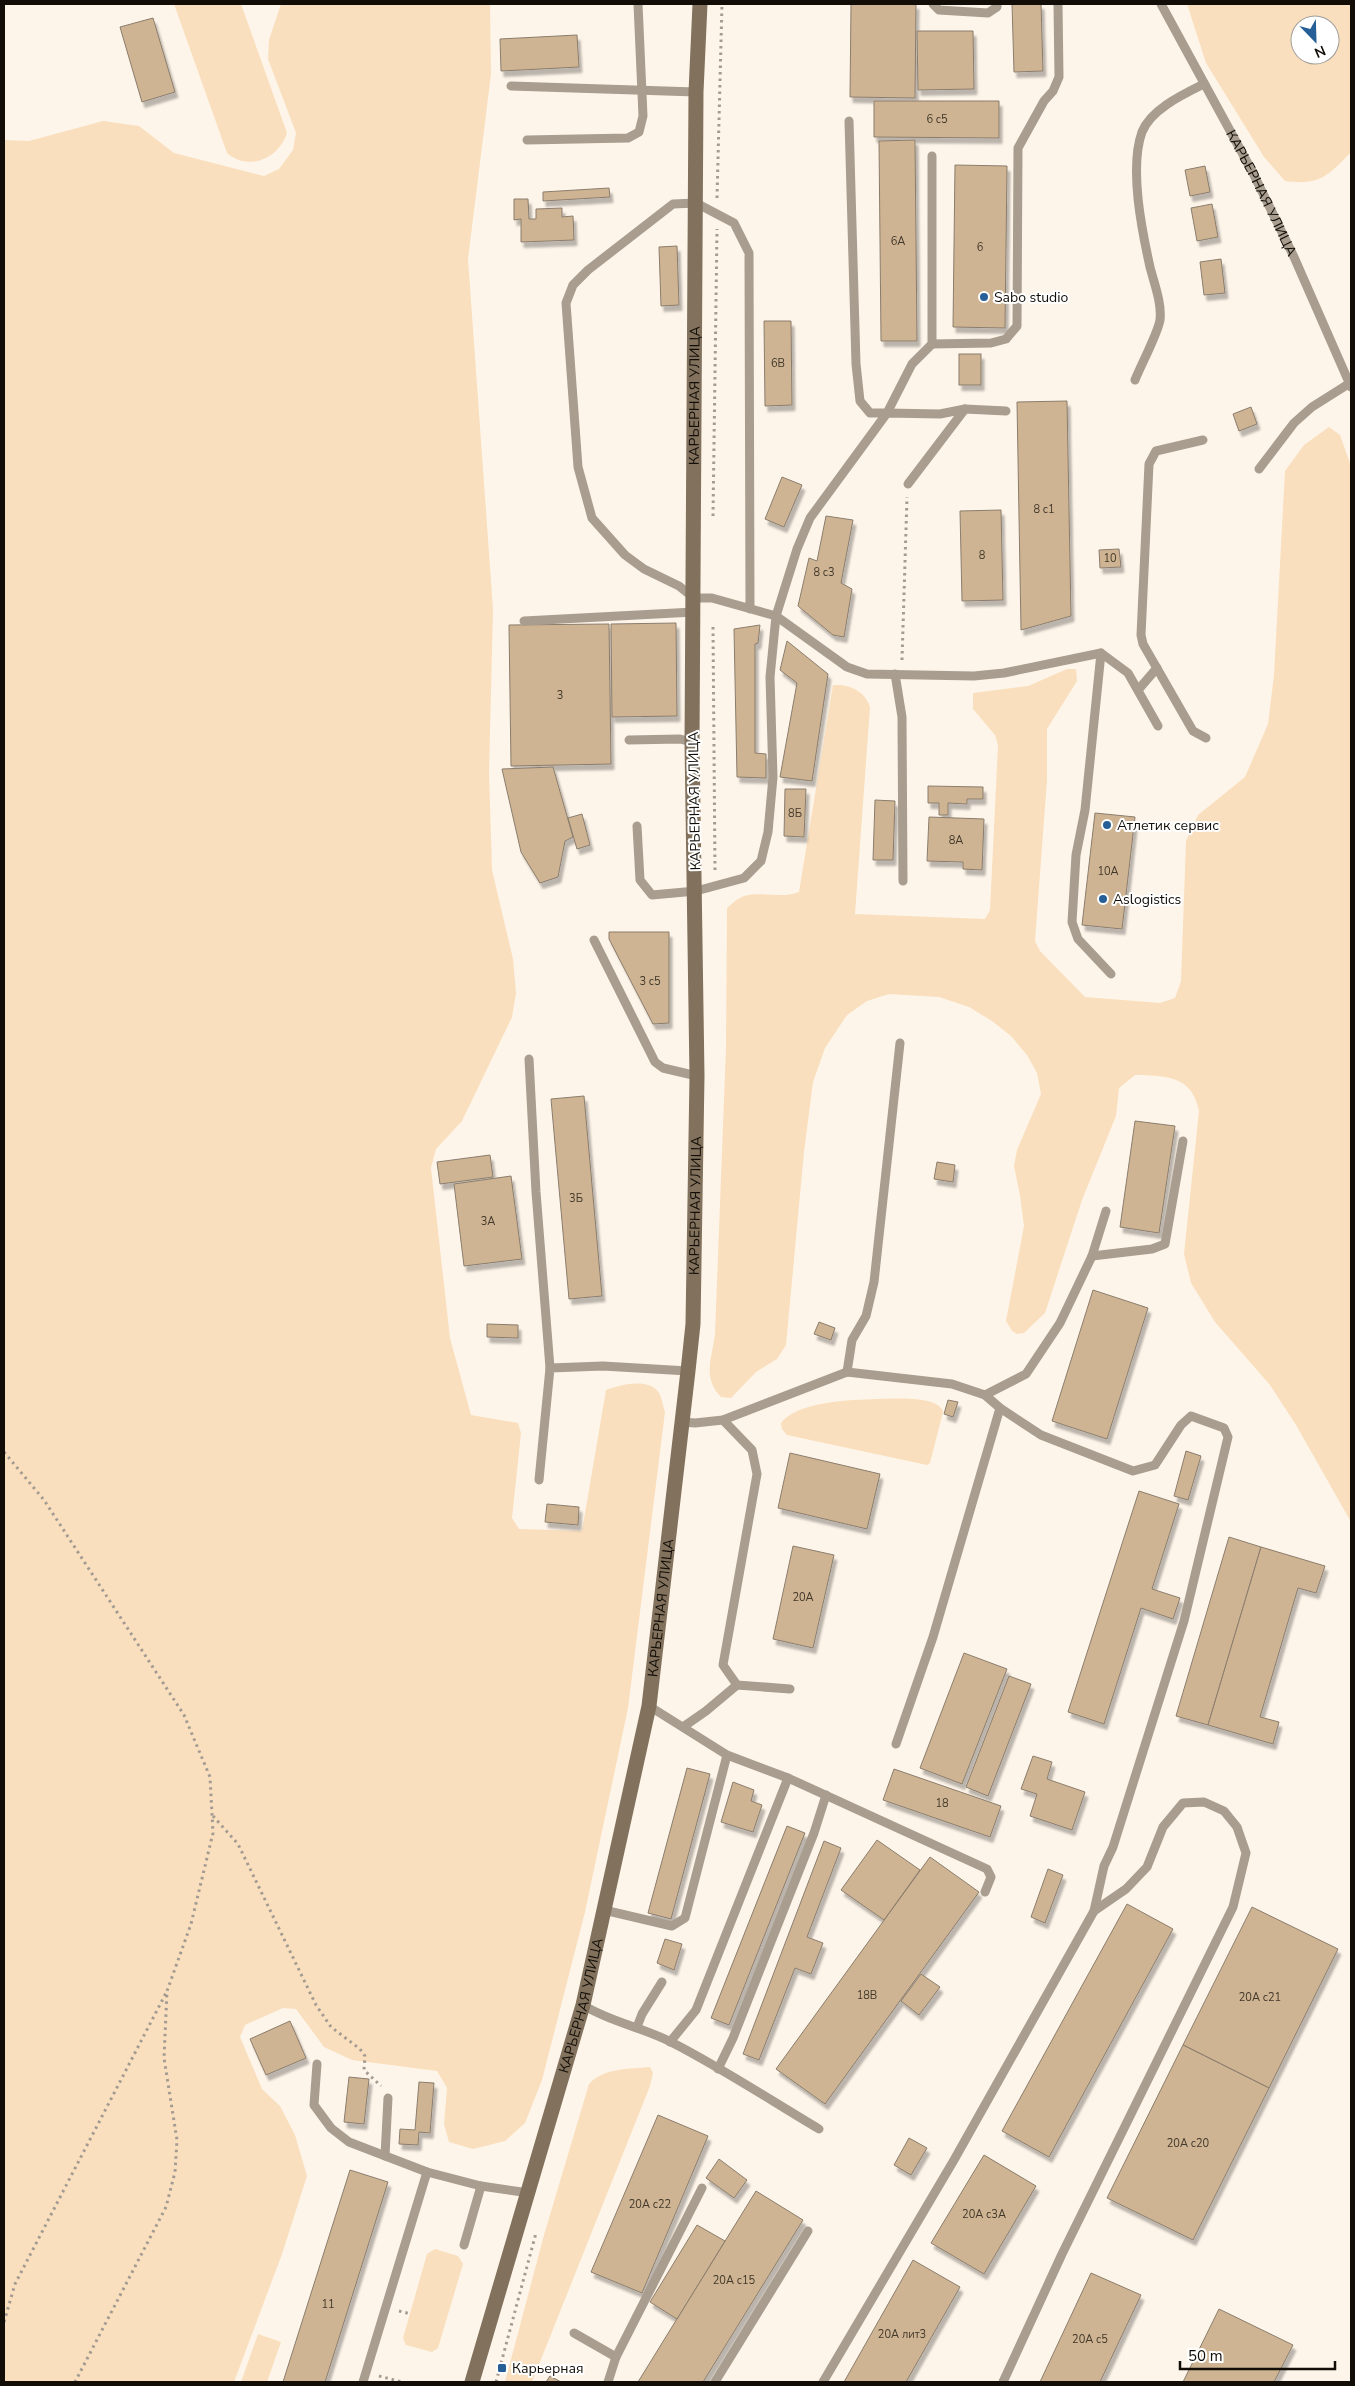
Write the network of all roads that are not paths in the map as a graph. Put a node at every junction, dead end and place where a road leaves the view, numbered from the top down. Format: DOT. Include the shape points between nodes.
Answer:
graph roads {
  1 [pos="638,4"];
  2 [pos="700,4"];
  3 [pos="933,4"];
  4 [pos="996,4"];
  5 [pos="1058,4"];
  6 [pos="1161,4"];
  7 [pos="1204,84"];
  8 [pos="511,86"];
  9 [pos="642,90"];
  10 [pos="696,92"];
  11 [pos="849,121"];
  12 [pos="526,140"];
  13 [pos="932,156"];
  14 [pos="696,202"];
  15 [pos="932,344"];
  16 [pos="1136,380"];
  17 [pos="1350,385"];
  18 [pos="965,409"];
  19 [pos="1006,410"];
  20 [pos="888,413"];
  21 [pos="1204,440"];
  22 [pos="1259,469"];
  23 [pos="908,484"];
  24 [pos="694,605"];
  25 [pos="750,609"];
  26 [pos="776,616"];
  27 [pos="524,621"];
  28 [pos="1101,653"];
  29 [pos="1157,668"];
  30 [pos="898,675"];
  31 [pos="1138,690"];
  32 [pos="1158,726"];
  33 [pos="1206,738"];
  34 [pos="629,740"];
  35 [pos="692,742"];
  36 [pos="637,826"];
  37 [pos="903,881"];
  38 [pos="696,891"];
  39 [pos="594,940"];
  40 [pos="1111,974"];
  41 [pos="900,1042"];
  42 [pos="529,1059"];
  43 [pos="697,1076"];
  44 [pos="1183,1141"];
  45 [pos="1106,1211"];
  46 [pos="1092,1256"];
  47 [pos="550,1368"];
  48 [pos="688,1371"];
  49 [pos="847,1372"];
  50 [pos="985,1395"];
  51 [pos="1000,1408"];
  52 [pos="723,1420"];
  53 [pos="682,1422"];
  54 [pos="539,1480"];
  55 [pos="737,1684"];
  56 [pos="790,1689"];
  57 [pos="649,1706"];
  58 [pos="683,1727"];
  59 [pos="896,1744"];
  60 [pos="727,1755"];
  61 [pos="788,1778"];
  62 [pos="826,1795"];
  63 [pos="985,1892"];
  64 [pos="604,1910"];
  65 [pos="1094,1911"];
  66 [pos="662,1982"];
  67 [pos="583,2005"];
  68 [pos="637,2027"];
  69 [pos="670,2042"];
  70 [pos="317,2064"];
  71 [pos="718,2068"];
  72 [pos="388,2098"];
  73 [pos="819,2130"];
  74 [pos="385,2156"];
  75 [pos="427,2172"];
  76 [pos="481,2186"];
  77 [pos="702,2188"];
  78 [pos="529,2193"];
  79 [pos="808,2232"];
  80 [pos="464,2245"];
  81 [pos="574,2333"];
  82 [pos="616,2357"];
  83 [pos="363,2382"];
  84 [pos="472,2382"];
  85 [pos="608,2382"];
  86 [pos="715,2382"];
  87 [pos="823,2382"];
  88 [pos="1003,2382"];
  1 -- 9 [label="lane"];
  2 -- 10 [label="street, КАРЬЕРНАЯ УЛИЦА"];
  3 -- 4 [label="lane" via="939,10 988,14"];
  5 -- 15 [label="lane" via="1059,77 1018,148 1017,326 1006,339 991,343"];
  6 -- 7 [label="lane, КАРЬЕРНАЯ УЛИЦА"];
  7 -- 16 [label="lane" via="1156,113 1142,131 1138,158 1139,216 1160,320"];
  7 -- 17 [label="lane, КАРЬЕРНАЯ УЛИЦА" via="1294,257"];
  8 -- 9 [label="lane"];
  9 -- 10 [label="lane"];
  9 -- 12 [label="lane" via="640,132 628,138"];
  10 -- 14 [label="street, КАРЬЕРНАЯ УЛИЦА"];
  11 -- 20 [label="lane" via="856,364 860,401 870,413"];
  13 -- 15 [label="lane"];
  14 -- 24 [label="street, КАРЬЕРНАЯ УЛИЦА"];
  14 -- 24 [label="lane" via="673,204 588,270 573,285 566,303 578,467 592,518 625,555 644,569 679,586"];
  14 -- 25 [label="lane" via="734,223 749,253"];
  15 -- 20 [label="lane" via="912,364"];
  17 -- 22 [label="lane" via="1312,407 1294,422"];
  18 -- 19 [label="lane"];
  18 -- 20 [label="lane" via="940,414"];
  18 -- 23 [label="lane"];
  20 -- 26 [label="lane" via="810,518"];
  21 -- 29 [label="lane" via="1156,450 1149,464 1141,634"];
  24 -- 25 [label="lane" via="712,598"];
  24 -- 27 [label="lane"];
  24 -- 35 [label="street, КАРЬЕРНАЯ УЛИЦА"];
  25 -- 26 [label="lane"];
  26 -- 30 [label="lane" via="847,667 867,674"];
  26 -- 38 [label="lane" via="770,677 773,777 768,832 761,861 744,878"];
  28 -- 30 [label="lane" via="981,675"];
  28 -- 31 [label="lane" via="1128,673"];
  28 -- 40 [label="lane" via="1085,810 1076,855 1072,922 1078,939"];
  29 -- 31 [label="lane"];
  29 -- 33 [label="lane" via="1193,731"];
  30 -- 37 [label="lane" via="902,717"];
  31 -- 32 [label="lane"];
  34 -- 35 [label="lane" via="680,739"];
  35 -- 38 [label="street, КАРЬЕРНАЯ УЛИЦА"];
  36 -- 38 [label="lane" via="640,880 652,895"];
  38 -- 43 [label="street, КАРЬЕРНАЯ УЛИЦА"];
  39 -- 43 [label="lane" via="655,1062 662,1068"];
  41 -- 49 [label="lane" via="874,1282 866,1316 852,1340"];
  42 -- 47 [label="lane"];
  43 -- 48 [label="street, КАРЬЕРНАЯ УЛИЦА" via="692,1324"];
  44 -- 46 [label="lane" via="1165,1244 1152,1249"];
  45 -- 46 [label="lane"];
  46 -- 50 [label="lane" via="1060,1323 1026,1374"];
  47 -- 48 [label="lane" via="603,1366"];
  47 -- 54 [label="lane"];
  48 -- 53 [label="street, КАРЬЕРНАЯ УЛИЦА"];
  49 -- 50 [label="lane" via="952,1384"];
  49 -- 52 [label="lane"];
  50 -- 51 [label="lane"];
  51 -- 59 [label="lane" via="933,1637"];
  51 -- 65 [label="lane" via="1040,1435 1133,1471 1155,1465 1181,1425 1191,1416 1224,1428 1228,1437 1184,1621 1113,1847 1104,1866"];
  52 -- 53 [label="lane"];
  52 -- 55 [label="lane" via="752,1450 757,1474 723,1665"];
  53 -- 57 [label="street, КАРЬЕРНАЯ УЛИЦА"];
  55 -- 56 [label="lane"];
  55 -- 58 [label="lane"];
  57 -- 58 [label="lane"];
  57 -- 64 [label="street, КАРЬЕРНАЯ УЛИЦА"];
  58 -- 60 [label="lane"];
  60 -- 61 [label="lane"];
  60 -- 64 [label="lane" via="685,1918 672,1926"];
  61 -- 62 [label="lane"];
  61 -- 69 [label="lane" via="696,2010"];
  62 -- 63 [label="lane" via="987,1869 991,1877"];
  62 -- 71 [label="lane" via="733,2038"];
  64 -- 67 [label="street, КАРЬЕРНАЯ УЛИЦА"];
  65 -- 87 [label="lane" via="954,2160"];
  65 -- 88 [label="lane" via="1126,1889 1146,1867 1163,1826 1183,1803 1204,1802 1224,1810 1237,1827 1246,1853 1233,1907 1062,2254"];
  66 -- 68 [label="lane"];
  67 -- 68 [label="lane" via="597,2014"];
  67 -- 78 [label="street, КАРЬЕРНАЯ УЛИЦА"];
  68 -- 69 [label="lane"];
  69 -- 71 [label="lane"];
  70 -- 74 [label="lane" via="314,2105 331,2128 348,2142"];
  71 -- 73 [label="lane"];
  72 -- 74 [label="lane"];
  74 -- 75 [label="lane"];
  75 -- 76 [label="lane"];
  75 -- 83 [label="lane"];
  76 -- 78 [label="lane"];
  76 -- 80 [label="lane"];
  77 -- 82 [label="lane"];
  78 -- 84 [label="street, КАРЬЕРНАЯ УЛИЦА"];
  79 -- 86 [label="lane"];
  81 -- 82 [label="lane"];
  82 -- 85 [label="lane"];
}
